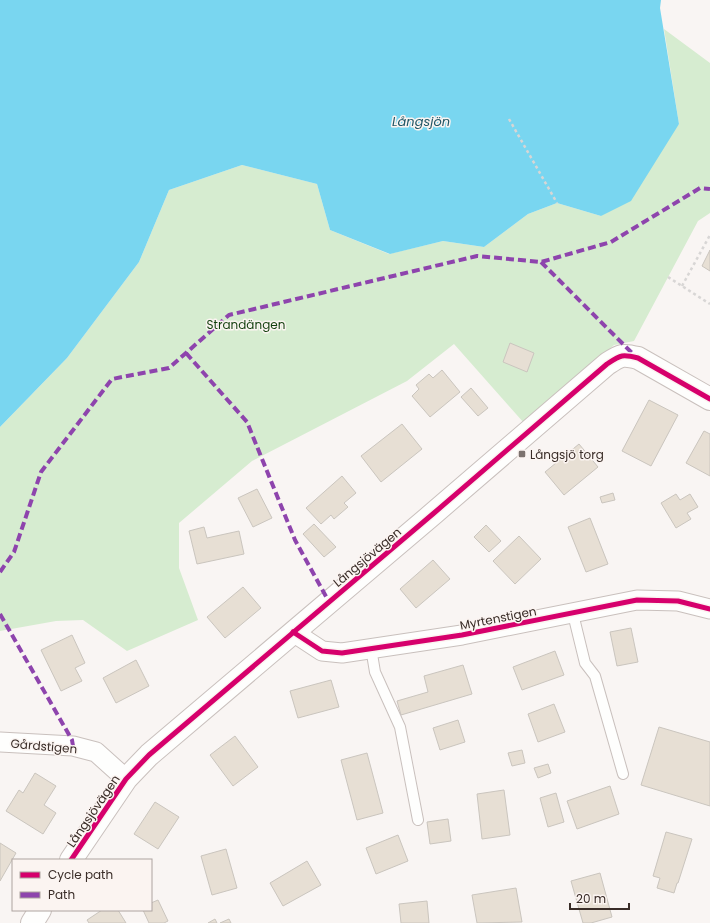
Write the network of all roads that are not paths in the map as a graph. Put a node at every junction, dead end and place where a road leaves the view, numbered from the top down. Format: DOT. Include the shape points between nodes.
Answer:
graph roads {
  1 [pos="710,399"];
  2 [pos="710,609"];
  3 [pos="573,614"];
  4 [pos="294,632"];
  5 [pos="371,648"];
  6 [pos="0,742"];
  7 [pos="623,774"];
  8 [pos="126,779"];
  9 [pos="418,820"];
  10 [pos="72,859"];
  11 [pos="39,911"];
  12 [pos="41,911"];
  13 [pos="32,923"];
  14 [pos="48,923"];
  1 -- 4 [label="street, Långsjövägen" via="638,358 625,355 617,358"];
  2 -- 3 [label="street, Myrtenstigen" via="678,601 637,600"];
  3 -- 5 [label="street, Myrtenstigen" via="462,635"];
  3 -- 7 [label="lane" via="585,663 595,676"];
  4 -- 5 [label="street, Myrtenstigen" via="322,651 342,652"];
  4 -- 8 [label="street, Långsjövägen" via="149,755"];
  5 -- 9 [label="lane" via="375,672 400,726"];
  6 -- 8 [label="street, Gårdstigen" via="72,746 96,752"];
  8 -- 10 [label="street, Långsjövägen"];
  11 -- 13 [label="street"];
  12 -- 14 [label="street"];
}
